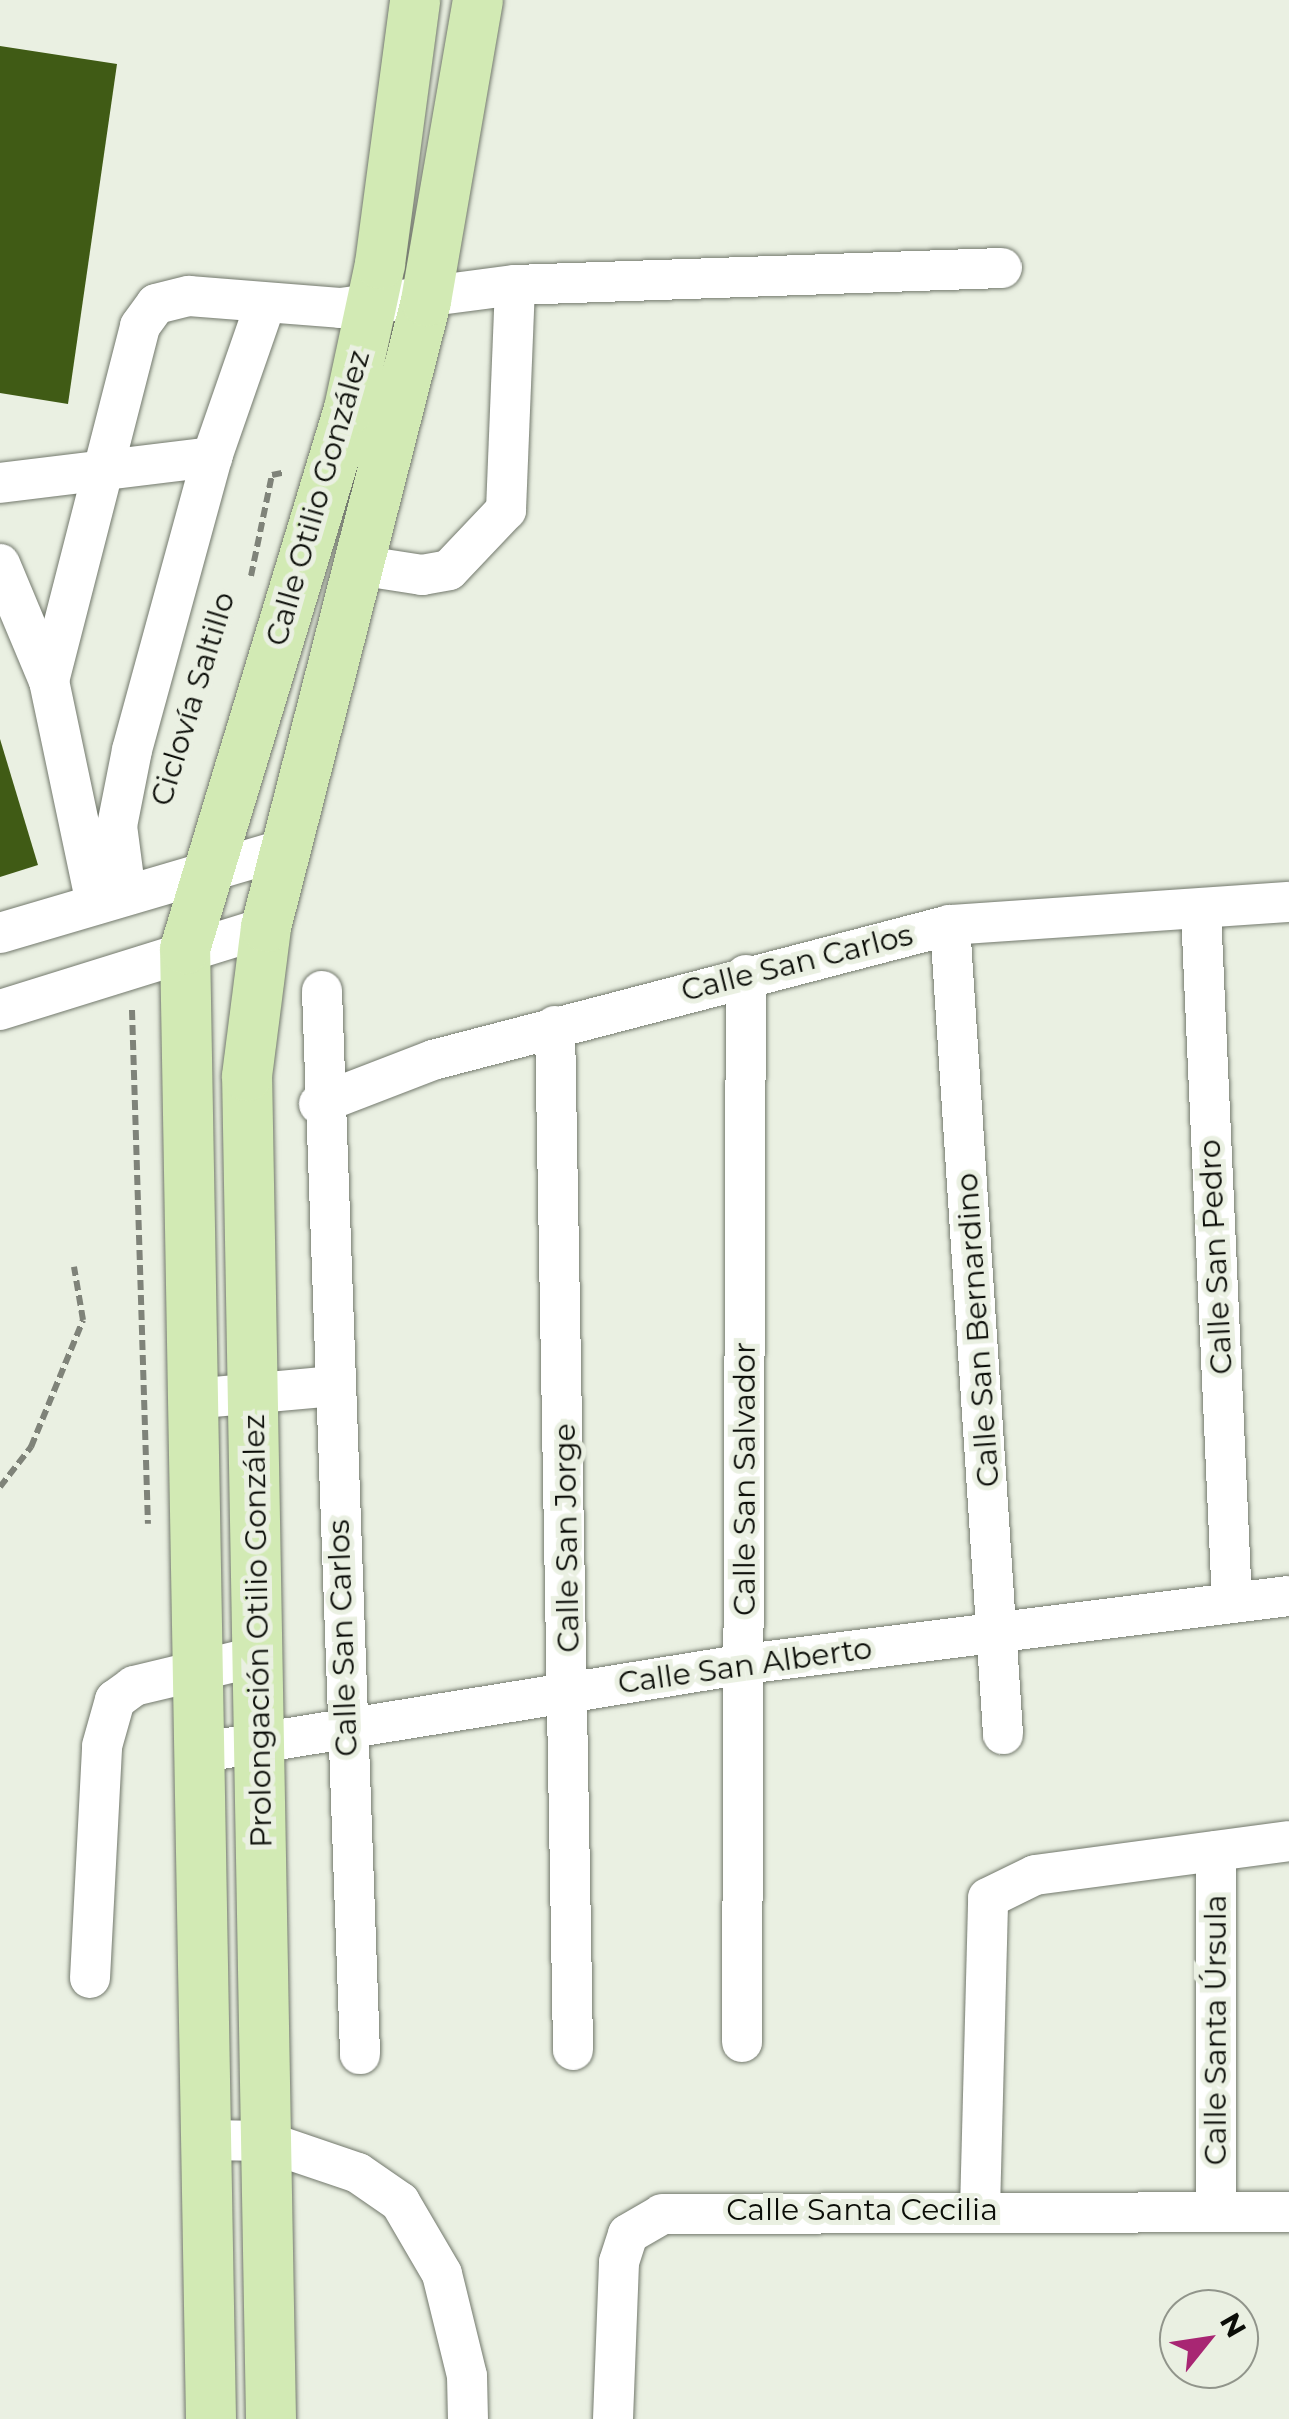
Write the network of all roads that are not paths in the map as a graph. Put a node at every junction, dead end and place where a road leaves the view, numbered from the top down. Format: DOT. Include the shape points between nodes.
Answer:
graph roads {
  1 [pos="415,0"];
  2 [pos="478,0"];
  3 [pos="1002,268"];
  4 [pos="515,285"];
  5 [pos="426,301"];
  6 [pos="370,304"];
  7 [pos="265,305"];
  8 [pos="212,457"];
  9 [pos="108,464"];
  10 [pos="0,483"];
  11 [pos="0,564"];
  12 [pos="358,565"];
  13 [pos="48,682"];
  14 [pos="288,848"];
  15 [pos="206,869"];
  16 [pos="111,899"];
  17 [pos="1289,902"];
  18 [pos="1201,912"];
  19 [pos="950,925"];
  20 [pos="266,927"];
  21 [pos="0,933"];
  22 [pos="184,949"];
  23 [pos="746,975"];
  24 [pos="322,991"];
  25 [pos="0,1010"];
  26 [pos="556,1026"];
  27 [pos="320,1104"];
  28 [pos="333,1386"];
  29 [pos="253,1388"];
  30 [pos="191,1399"];
  31 [pos="1289,1596"];
  32 [pos="1232,1602"];
  33 [pos="998,1633"];
  34 [pos="259,1656"];
  35 [pos="744,1664"];
  36 [pos="200,1670"];
  37 [pos="570,1690"];
  38 [pos="346,1724"];
  39 [pos="1003,1734"];
  40 [pos="261,1745"];
  41 [pos="203,1752"];
  42 [pos="1289,1841"];
  43 [pos="1216,1852"];
  44 [pos="90,1978"];
  45 [pos="742,2042"];
  46 [pos="573,2050"];
  47 [pos="360,2054"];
  48 [pos="208,2140"];
  49 [pos="264,2141"];
  50 [pos="980,2210"];
  51 [pos="1216,2210"];
  52 [pos="1289,2212"];
  53 [pos="211,2419"];
  54 [pos="271,2419"];
  55 [pos="468,2419"];
  56 [pos="614,2419"];
  1 -- 6 [label="main road, Calle Otilio González"];
  2 -- 5 [label="main road, Calle Otilio González"];
  3 -- 4 [label="street"];
  4 -- 5 [label="street"];
  4 -- 12 [label="street" via="506,510 449,570 422,576"];
  5 -- 6 [label="street"];
  5 -- 12 [label="main road, Calle Otilio González"];
  6 -- 7 [label="street"];
  6 -- 15 [label="main road, Calle Otilio González" via="349,408"];
  7 -- 8 [label="street"];
  7 -- 9 [label="street" via="189,296 146,312"];
  8 -- 9 [label="street"];
  8 -- 16 [label="street" via="122,797"];
  9 -- 10 [label="street"];
  9 -- 13 [label="street"];
  11 -- 13 [label="street"];
  12 -- 14 [label="main road, Calle Otilio González"];
  13 -- 16 [label="street"];
  14 -- 15 [label="street"];
  14 -- 20 [label="main road, Prolongación Otilio González"];
  15 -- 16 [label="street"];
  15 -- 22 [label="main road, Prolongación Otilio González"];
  16 -- 21 [label="street"];
  17 -- 18 [label="street, Calle San Carlos"];
  18 -- 19 [label="street, Calle San Carlos"];
  18 -- 32 [label="street, Calle San Pedro"];
  19 -- 23 [label="street, Calle San Carlos"];
  19 -- 33 [label="street, Calle San Bernardino"];
  20 -- 22 [label="street"];
  20 -- 29 [label="main road, Prolongación Otilio González" via="248,1076"];
  22 -- 25 [label="street"];
  22 -- 30 [label="main road, Prolongación Otilio González"];
  23 -- 26 [label="street, Calle San Carlos"];
  23 -- 35 [label="street, Calle San Salvador"];
  24 -- 27 [label="street, Calle San Carlos"];
  26 -- 27 [label="street, Calle San Carlos"];
  26 -- 37 [label="street, Calle San Jorge"];
  27 -- 28 [label="street, Calle San Carlos"];
  28 -- 29 [label="street"];
  28 -- 38 [label="street, Calle San Carlos"];
  29 -- 30 [label="street"];
  29 -- 34 [label="main road, Prolongación Otilio González"];
  30 -- 36 [label="main road, Prolongación Otilio González"];
  31 -- 32 [label="street, Calle San Alberto"];
  32 -- 33 [label="street, Calle San Alberto"];
  33 -- 35 [label="street, Calle San Alberto"];
  33 -- 39 [label="street, Calle San Bernardino"];
  34 -- 36 [label="street"];
  34 -- 40 [label="main road, Prolongación Otilio González"];
  35 -- 37 [label="street, Calle San Alberto"];
  35 -- 45 [label="street, Calle San Salvador"];
  36 -- 41 [label="main road, Prolongación Otilio González"];
  36 -- 44 [label="street" via="134,1686 105,1720"];
  37 -- 38 [label="street, Calle San Alberto"];
  37 -- 46 [label="street, Calle San Jorge"];
  38 -- 40 [label="street, Calle San Alberto"];
  38 -- 47 [label="street, Calle San Carlos"];
  40 -- 41 [label="street, Calle San Alberto"];
  40 -- 49 [label="main road, Prolongación Otilio González"];
  41 -- 48 [label="main road, Prolongación Otilio González"];
  42 -- 43 [label="street"];
  43 -- 50 [label="street" via="1035,1875 988,1898"];
  43 -- 51 [label="street, Calle Santa Úrsula"];
  48 -- 49 [label="street"];
  48 -- 53 [label="main road, Prolongación Otilio González"];
  49 -- 54 [label="main road, Prolongación Otilio González"];
  49 -- 55 [label="street" via="358,2172 422,2230 456,2321"];
  50 -- 51 [label="street, Calle Santa Cecilia"];
  50 -- 56 [label="street, Calle Santa Cecilia" via="689,2210 642,2222 619,2262"];
  51 -- 52 [label="street, Calle Santa Cecilia"];
}
